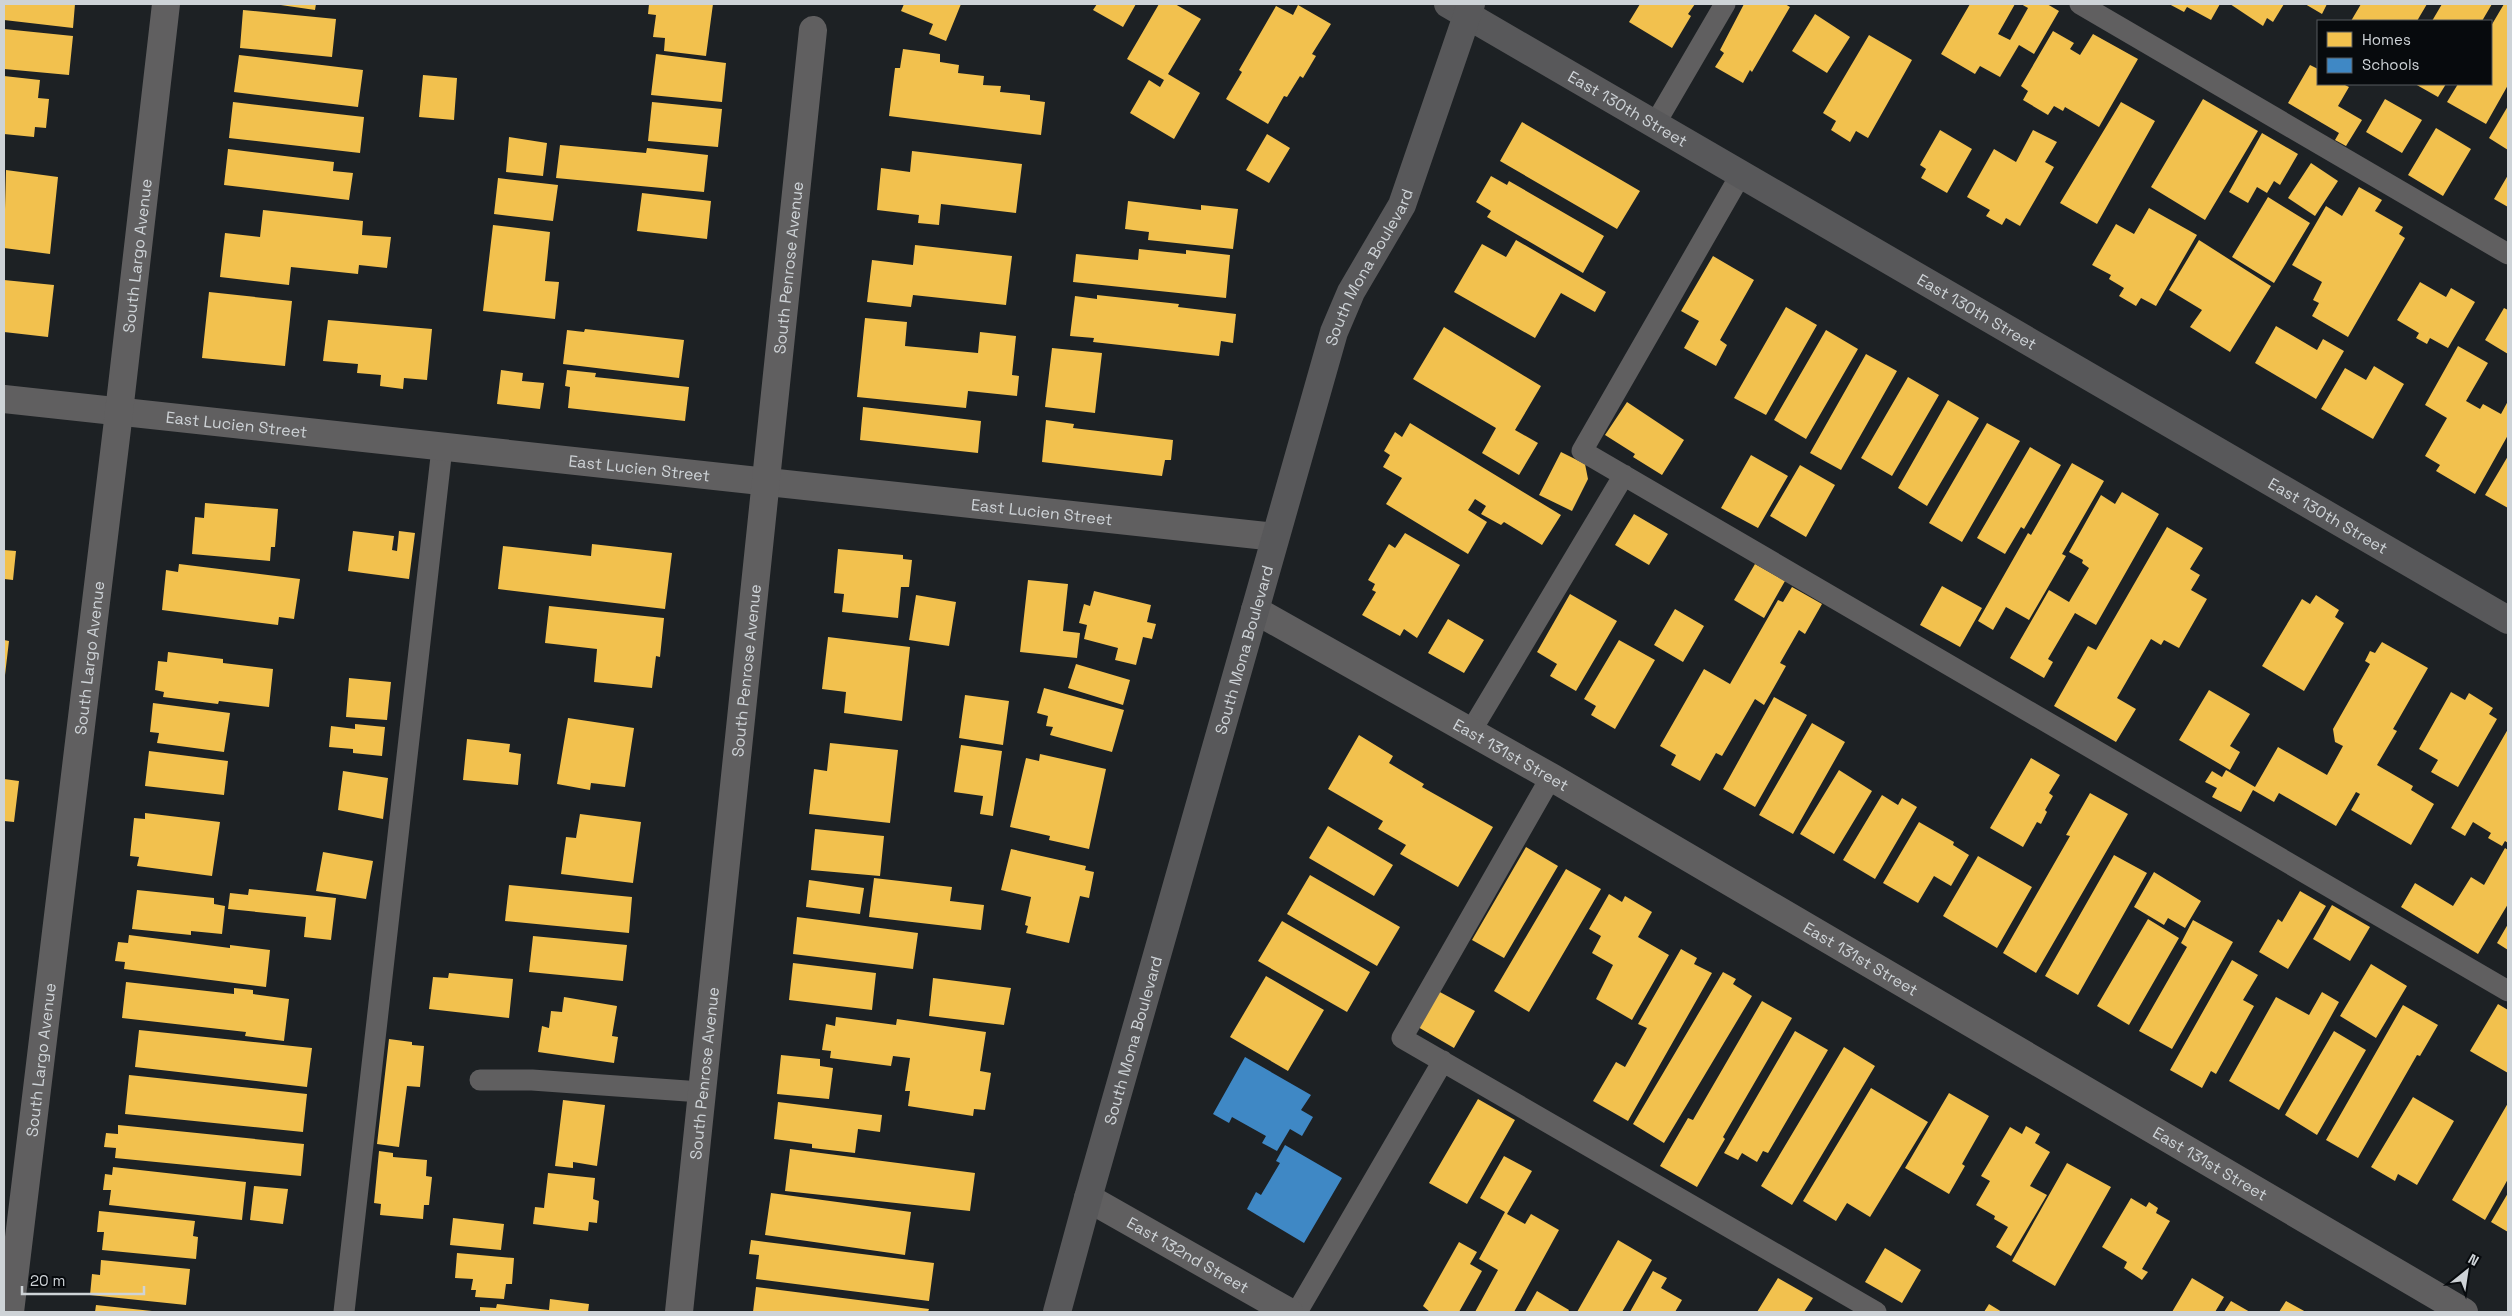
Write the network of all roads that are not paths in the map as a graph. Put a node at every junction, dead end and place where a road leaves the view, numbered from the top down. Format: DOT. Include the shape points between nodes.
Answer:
graph roads {
  1 [pos="166,4"];
  2 [pos="1725,4"];
  3 [pos="2080,4"];
  4 [pos="1462,8"];
  5 [pos="813,30"];
  6 [pos="1655,124"];
  7 [pos="1741,174"];
  8 [pos="2508,254"];
  9 [pos="4,399"];
  10 [pos="119,412"];
  11 [pos="442,448"];
  12 [pos="1624,475"];
  13 [pos="765,483"];
  14 [pos="1275,537"];
  15 [pos="1255,610"];
  16 [pos="2508,620"];
  17 [pos="1471,731"];
  18 [pos="1551,777"];
  19 [pos="2508,991"];
  20 [pos="1443,1061"];
  21 [pos="480,1080"];
  22 [pos="702,1092"];
  23 [pos="1088,1198"];
  24 [pos="10,1312"];
  25 [pos="344,1312"];
  26 [pos="679,1312"];
  27 [pos="1057,1312"];
  28 [pos="1289,1312"];
  29 [pos="1296,1312"];
  30 [pos="1876,1312"];
  31 [pos="2464,1312"];
  1 -- 10 [label="street, South Largo Avenue"];
  2 -- 6 [label="lane"];
  3 -- 8 [label="lane"];
  4 -- 6 [label="street, East 130th Street"];
  4 -- 14 [label="street, South Mona Boulevard" via="1402,204 1352,292 1334,332"];
  5 -- 13 [label="street, South Penrose Avenue"];
  6 -- 7 [label="street, East 130th Street"];
  7 -- 12 [label="lane" via="1582,451"];
  7 -- 16 [label="street, East 130th Street"];
  9 -- 10 [label="street, East Lucien Street"];
  10 -- 11 [label="street, East Lucien Street"];
  10 -- 24 [label="street, South Largo Avenue"];
  11 -- 13 [label="street, East Lucien Street"];
  11 -- 25 [label="lane"];
  12 -- 17 [label="lane"];
  12 -- 19 [label="lane"];
  13 -- 14 [label="street, East Lucien Street"];
  13 -- 22 [label="street, South Penrose Avenue"];
  14 -- 15 [label="street, South Mona Boulevard"];
  15 -- 17 [label="street, East 131st Street"];
  15 -- 23 [label="street, South Mona Boulevard"];
  17 -- 18 [label="street, East 131st Street"];
  18 -- 20 [label="lane" via="1402,1038"];
  18 -- 31 [label="street, East 131st Street"];
  20 -- 29 [label="lane"];
  20 -- 30 [label="lane"];
  21 -- 22 [label="lane" via="532,1080"];
  22 -- 26 [label="street, South Penrose Avenue"];
  23 -- 27 [label="street, South Mona Boulevard"];
  23 -- 28 [label="street, East 132nd Street"];
}
